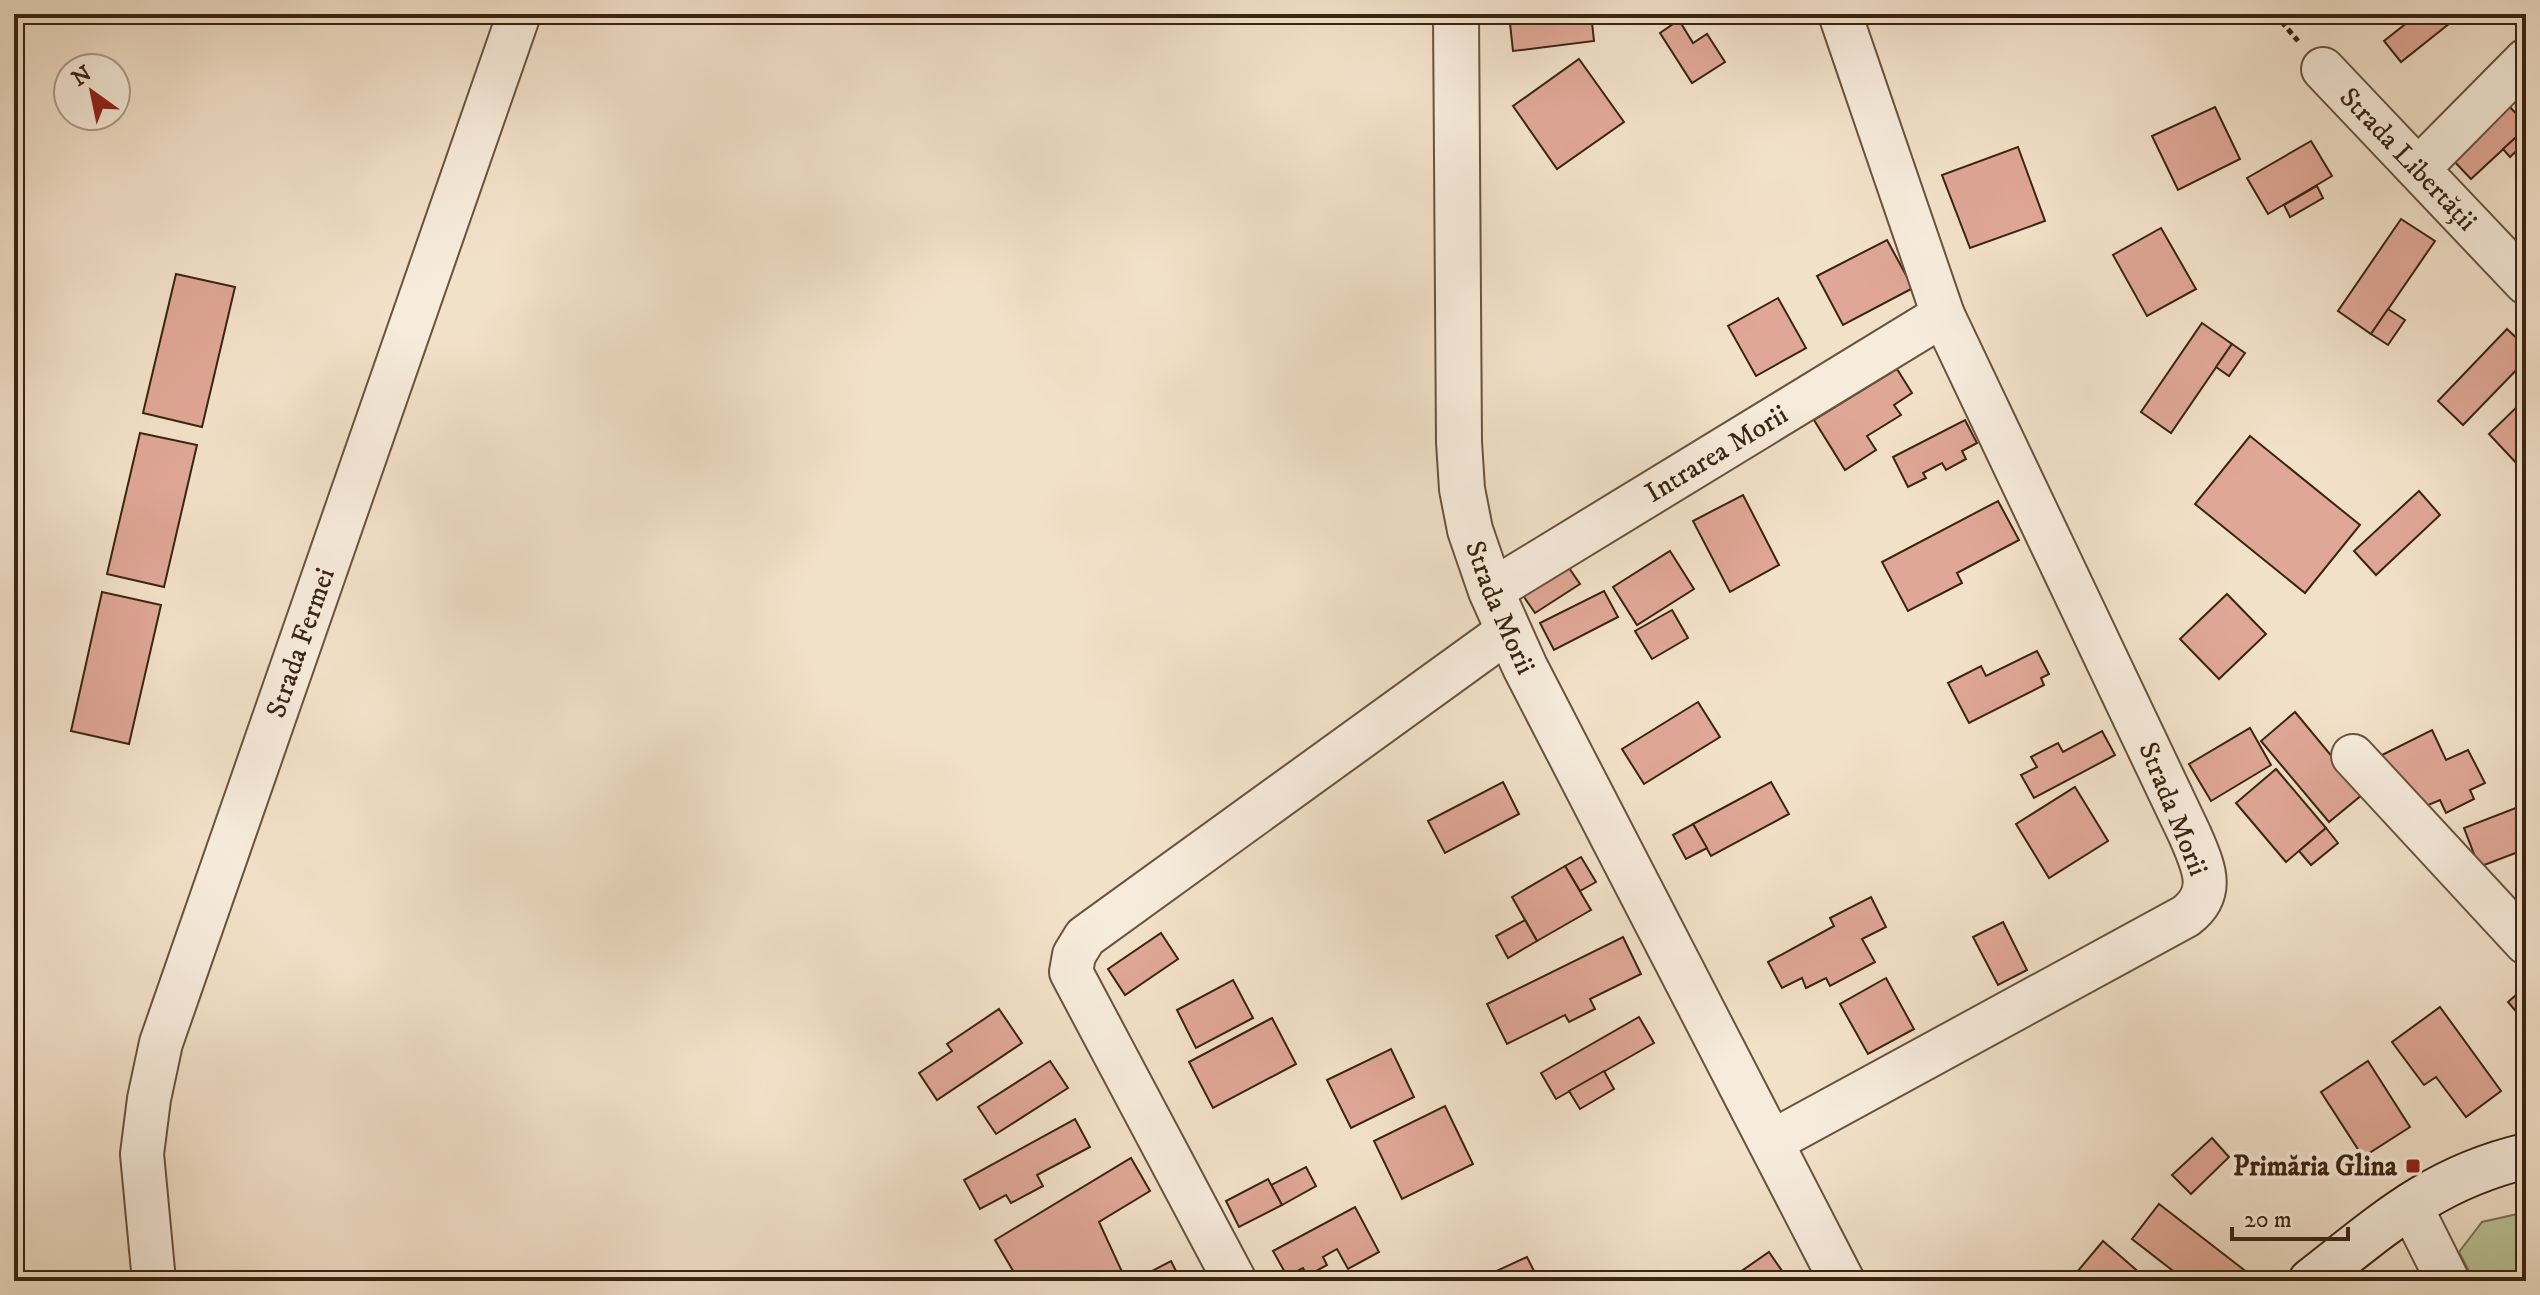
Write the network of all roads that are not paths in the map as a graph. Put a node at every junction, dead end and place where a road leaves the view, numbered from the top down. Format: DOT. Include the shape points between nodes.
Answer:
graph roads {
  1 [pos="519,14"];
  2 [pos="1456,14"];
  3 [pos="1840,14"];
  4 [pos="2526,60"];
  5 [pos="2323,69"];
  6 [pos="2418,169"];
  7 [pos="2526,283"];
  8 [pos="1943,315"];
  9 [pos="1491,591"];
  10 [pos="1508,631"];
  11 [pos="2353,756"];
  12 [pos="2526,943"];
  13 [pos="1771,1142"];
  14 [pos="2526,1156"];
  15 [pos="2410,1205"];
  16 [pos="154,1281"];
  17 [pos="1235,1281"];
  18 [pos="1842,1281"];
  19 [pos="2311,1281"];
  20 [pos="2448,1281"];
  1 -- 16 [label="street, Strada Fermei" via="161,1043 142,1154"];
  2 -- 9 [label="street, Strada Morii" via="1459,442 1470,530"];
  3 -- 8 [label="street"];
  4 -- 6 [label="street"];
  5 -- 6 [label="street, Strada Libertății"];
  6 -- 7 [label="street, Strada Libertății"];
  8 -- 9 [label="street, Intrarea Morii"];
  8 -- 13 [label="street, Strada Morii" via="2190,835 2205,891 2199,906 2186,916"];
  9 -- 10 [label="street, Strada Morii"];
  10 -- 13 [label="street, Strada Morii"];
  10 -- 17 [label="street" via="1085,937 1074,955 1071,972"];
  11 -- 12 [label="street"];
  13 -- 18 [label="street, Strada Morii"];
  14 -- 15 [label="street" via="2475,1171"];
  15 -- 19 [label="street"];
  15 -- 20 [label="street"];
}
